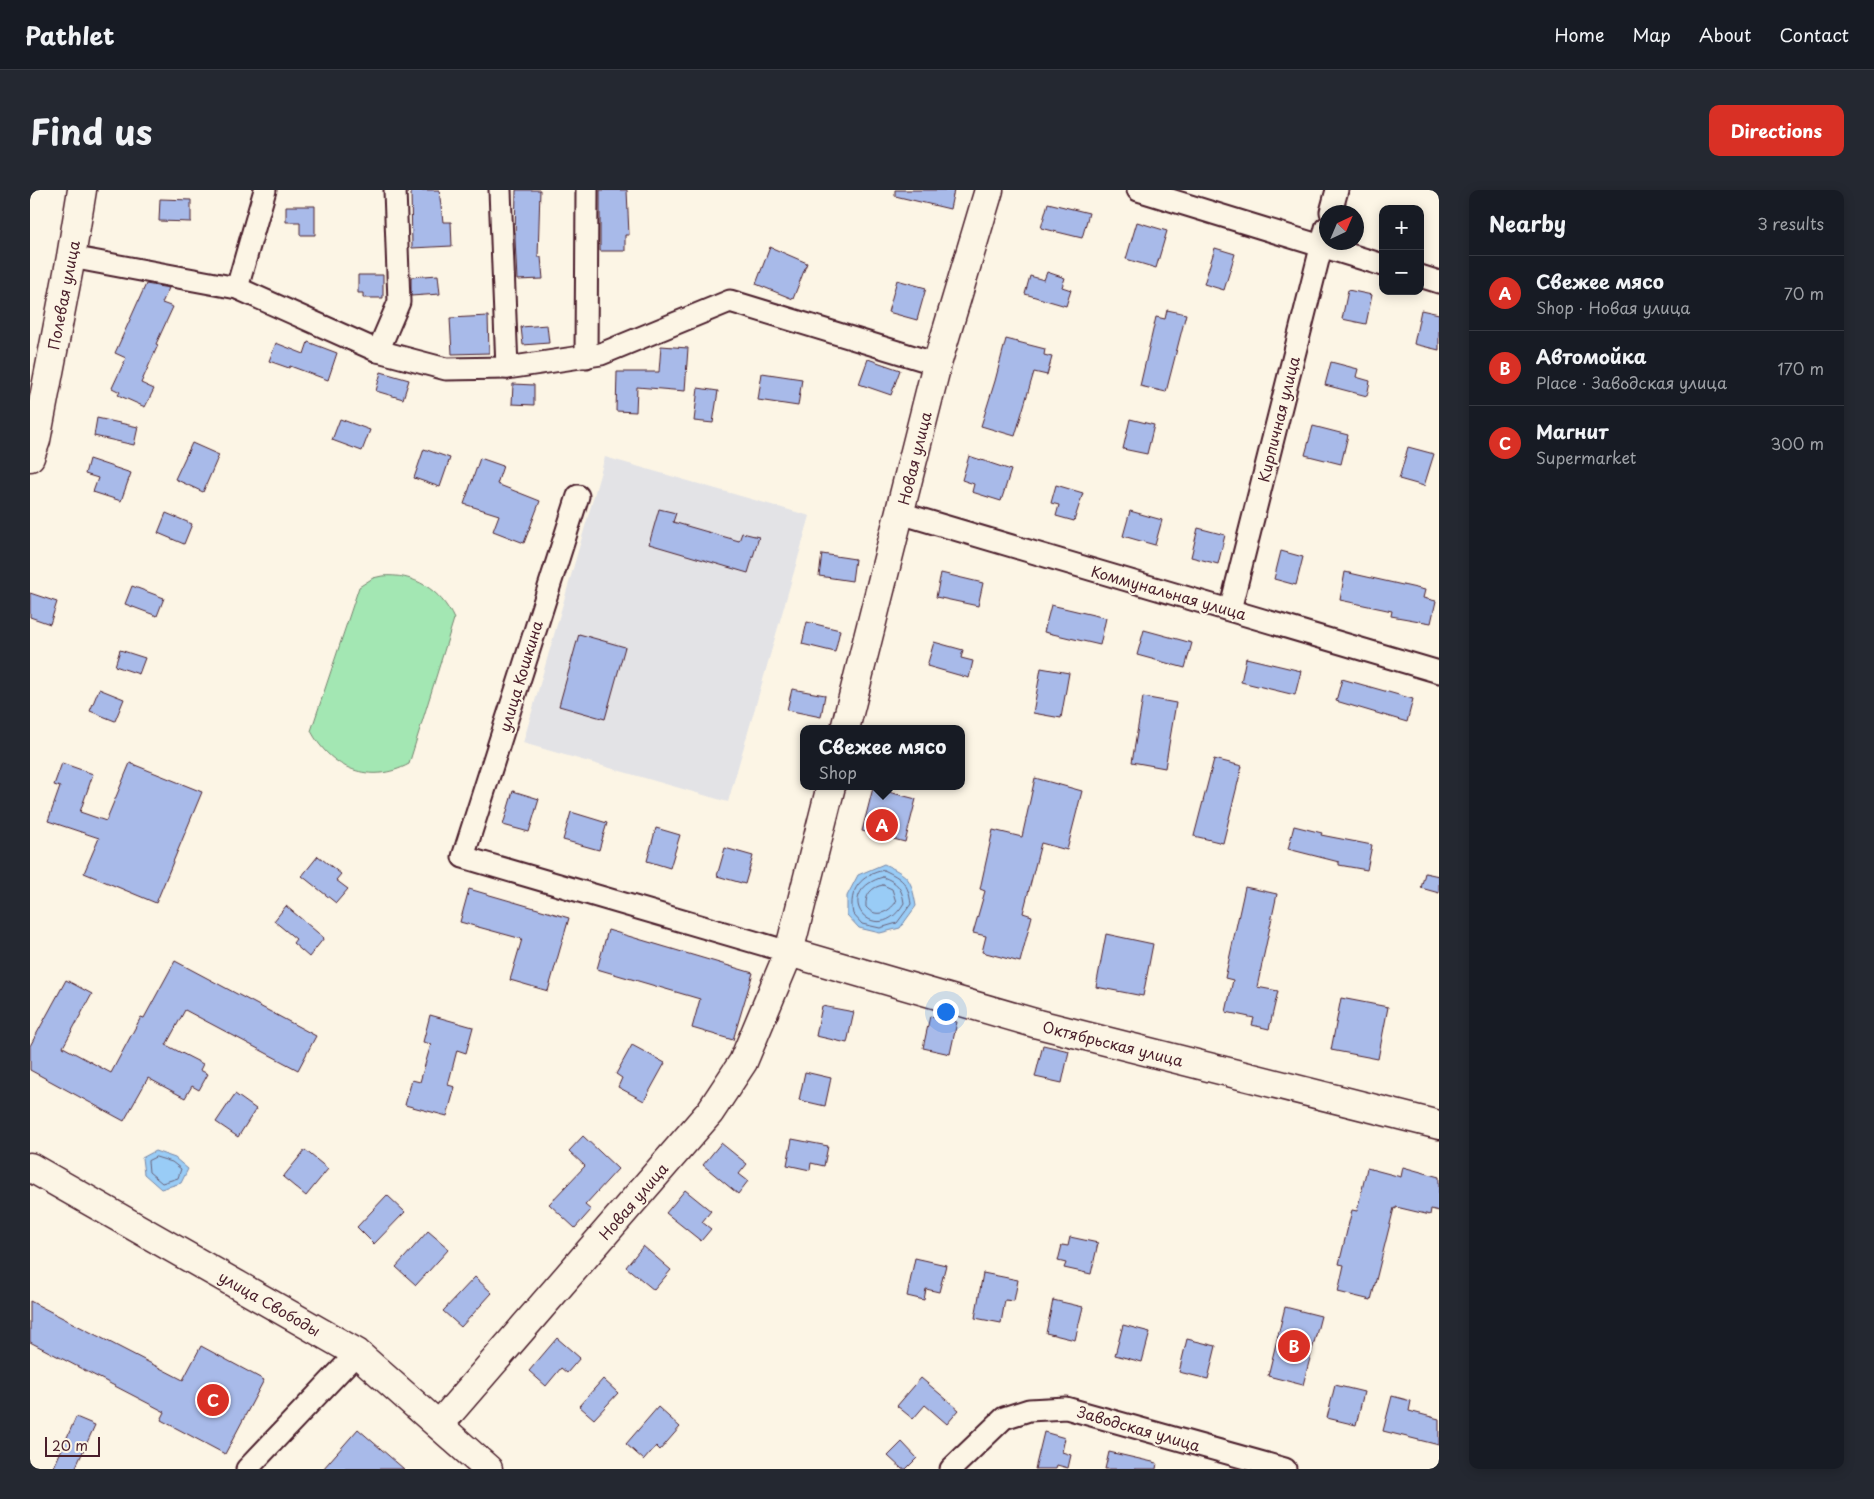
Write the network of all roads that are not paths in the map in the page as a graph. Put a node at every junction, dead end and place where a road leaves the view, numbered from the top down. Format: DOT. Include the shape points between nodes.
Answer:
graph roads {
  1 [pos="82,190"];
  2 [pos="265,190"];
  3 [pos="395,190"];
  4 [pos="500,190"];
  5 [pos="587,190"];
  6 [pos="989,190"];
  7 [pos="1138,190"];
  8 [pos="1338,190"];
  9 [pos="1333,205"];
  10 [pos="1319,236"];
  11 [pos="1321,250"];
  12 [pos="1352,250"];
  13 [pos="71,257"];
  14 [pos="1379,262"];
  15 [pos="1424,277"];
  16 [pos="1439,282"];
  17 [pos="237,288"];
  18 [pos="378,351"];
  19 [pos="586,356"];
  20 [pos="937,364"];
  21 [pos="508,368"];
  22 [pos="32,444"];
  23 [pos="578,496"];
  24 [pos="900,513"];
  25 [pos="1230,610"];
  26 [pos="1439,672"];
  27 [pos="846,725"];
  28 [pos="830,790"];
  29 [pos="789,952"];
  30 [pos="1439,1125"];
  31 [pos="30,1167"];
  32 [pos="357,1353"];
  33 [pos="439,1425"];
  34 [pos="247,1469"];
  35 [pos="488,1469"];
  36 [pos="951,1469"];
  37 [pos="1285,1469"];
  1 -- 13 [label="street, Полевая улица"];
  2 -- 17 [label="street"];
  3 -- 18 [label="street" via="399,302"];
  4 -- 21 [label="street"];
  5 -- 19 [label="street"];
  6 -- 20 [label="street, Новая улица"];
  7 -- 10 [label="street"];
  8 -- 9 [label="street"];
  11 -- 25 [label="street, Кирпичная улица"];
  12 -- 14 [label="street"];
  13 -- 17 [label="street"];
  13 -- 22 [label="street, Полевая улица"];
  15 -- 16 [label="street"];
  17 -- 18 [label="street"];
  18 -- 21 [label="street" via="446,369"];
  19 -- 20 [label="street" via="601,354 730,300"];
  19 -- 21 [label="street"];
  20 -- 24 [label="street, Новая улица"];
  23 -- 29 [label="street, улица Кошкина" via="463,857"];
  24 -- 25 [label="street, Коммунальная улица"];
  24 -- 27 [label="street, Новая улица"];
  25 -- 26 [label="street, Коммунальная улица"];
  28 -- 29 [label="street, Новая улица"];
  29 -- 30 [label="street, Октябрьская улица" via="1038,1024"];
  29 -- 33 [label="street, Новая улица" via="743,1062 710,1112"];
  31 -- 32 [label="street, улица Свободы"];
  32 -- 33 [label="street, улица Свободы"];
  32 -- 34 [label="street"];
  33 -- 35 [label="street, улица Свободы"];
  36 -- 37 [label="street, Заводская улица" via="1004,1418 1029,1410 1066,1408"];
}
